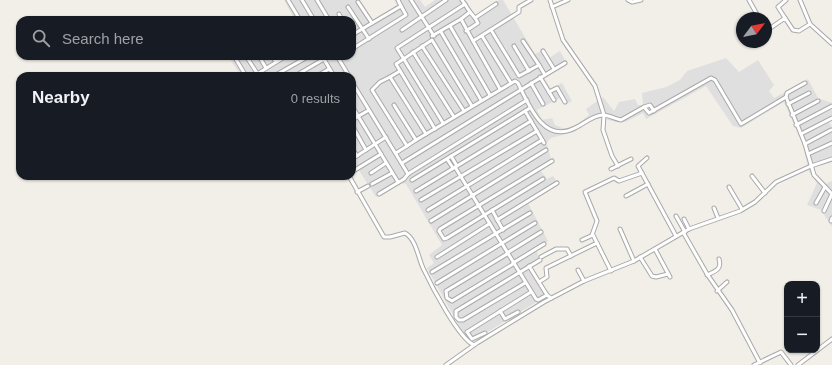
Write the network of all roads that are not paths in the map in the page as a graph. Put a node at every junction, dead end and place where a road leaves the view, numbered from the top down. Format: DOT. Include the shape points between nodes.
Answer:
graph roads {
  1 [pos="288,0"];
  2 [pos="302,0"];
  3 [pos="316,0"];
  4 [pos="398,0"];
  5 [pos="411,0"];
  6 [pos="446,0"];
  7 [pos="462,0"];
  8 [pos="531,0"];
  9 [pos="550,0"];
  10 [pos="568,0"];
  11 [pos="628,0"];
  12 [pos="641,0"];
  13 [pos="749,0"];
  14 [pos="786,0"];
  15 [pos="800,0"];
  16 [pos="358,2"];
  17 [pos="465,4"];
  18 [pos="496,4"];
  19 [pos="401,6"];
  20 [pos="348,7"];
  21 [pos="552,7"];
  22 [pos="470,12"];
  23 [pos="756,12"];
  24 [pos="298,16"];
  25 [pos="312,16"];
  26 [pos="326,16"];
  27 [pos="354,16"];
  28 [pos="423,17"];
  29 [pos="475,18"];
  30 [pos="785,18"];
  31 [pos="461,19"];
  32 [pos="356,20"];
  33 [pos="372,23"];
  34 [pos="810,24"];
  35 [pos="450,26"];
  36 [pos="429,27"];
  37 [pos="772,27"];
  38 [pos="362,29"];
  39 [pos="402,30"];
  40 [pos="491,30"];
  41 [pos="466,31"];
  42 [pos="441,32"];
  43 [pos="356,33"];
  44 [pos="434,36"];
  45 [pos="482,36"];
  46 [pos="369,39"];
  47 [pos="432,40"];
  48 [pos="473,41"];
  49 [pos="523,41"];
  50 [pos="832,44"];
  51 [pos="422,46"];
  52 [pos="514,46"];
  53 [pos="356,47"];
  54 [pos="542,51"];
  55 [pos="413,52"];
  56 [pos="403,59"];
  57 [pos="236,60"];
  58 [pos="248,60"];
  59 [pos="261,60"];
  60 [pos="279,60"];
  61 [pos="302,60"];
  62 [pos="320,60"];
  63 [pos="324,60"];
  64 [pos="340,60"];
  65 [pos="276,62"];
  66 [pos="565,62"];
  67 [pos="539,65"];
  68 [pos="266,68"];
  69 [pos="329,69"];
  70 [pos="554,69"];
  71 [pos="400,71"];
  72 [pos="529,71"];
  73 [pos="244,72"];
  74 [pos="254,72"];
  75 [pos="260,72"];
  76 [pos="281,72"];
  77 [pos="301,72"];
  78 [pos="324,72"];
  79 [pos="331,72"];
  80 [pos="347,72"];
  81 [pos="544,75"];
  82 [pos="390,77"];
  83 [pos="540,77"];
  84 [pos="511,83"];
  85 [pos="531,83"];
  86 [pos="804,83"];
  87 [pos="356,89"];
  88 [pos="500,89"];
  89 [pos="521,89"];
  90 [pos="549,92"];
  91 [pos="809,93"];
  92 [pos="490,95"];
  93 [pos="786,97"];
  94 [pos="482,100"];
  95 [pos="527,100"];
  96 [pos="554,100"];
  97 [pos="818,100"];
  98 [pos="565,102"];
  99 [pos="543,104"];
  100 [pos="788,104"];
  101 [pos="394,105"];
  102 [pos="472,106"];
  103 [pos="644,107"];
  104 [pos="832,107"];
  105 [pos="530,108"];
  106 [pos="369,110"];
  107 [pos="464,111"];
  108 [pos="525,111"];
  109 [pos="654,111"];
  110 [pos="356,113"];
  111 [pos="604,115"];
  112 [pos="792,115"];
  113 [pos="358,116"];
  114 [pos="454,117"];
  115 [pos="832,118"];
  116 [pos="530,121"];
  117 [pos="444,123"];
  118 [pos="796,124"];
  119 [pos="434,129"];
  120 [pos="831,130"];
  121 [pos="537,131"];
  122 [pos="356,132"];
  123 [pos="426,134"];
  124 [pos="801,134"];
  125 [pos="386,137"];
  126 [pos="416,140"];
  127 [pos="832,143"];
  128 [pos="375,144"];
  129 [pos="805,144"];
  130 [pos="407,146"];
  131 [pos="366,150"];
  132 [pos="445,150"];
  133 [pos="546,150"];
  134 [pos="396,153"];
  135 [pos="381,154"];
  136 [pos="808,154"];
  137 [pos="357,156"];
  138 [pos="449,158"];
  139 [pos="647,158"];
  140 [pos="632,159"];
  141 [pos="832,159"];
  142 [pos="552,160"];
  143 [pos="386,163"];
  144 [pos="402,163"];
  145 [pos="618,166"];
  146 [pos="811,166"];
  147 [pos="455,167"];
  148 [pos="356,169"];
  149 [pos="611,170"];
  150 [pos="371,173"];
  151 [pos="392,173"];
  152 [pos="642,173"];
  153 [pos="408,174"];
  154 [pos="752,176"];
  155 [pos="461,177"];
  156 [pos="543,179"];
  157 [pos="351,180"];
  158 [pos="412,180"];
  159 [pos="398,182"];
  160 [pos="557,183"];
  161 [pos="372,184"];
  162 [pos="648,184"];
  163 [pos="368,186"];
  164 [pos="466,186"];
  165 [pos="729,187"];
  166 [pos="825,187"];
  167 [pos="416,190"];
  168 [pos="357,192"];
  169 [pos="765,193"];
  170 [pos="378,194"];
  171 [pos="832,194"];
  172 [pos="472,196"];
  173 [pos="626,196"];
  174 [pos="421,200"];
  175 [pos="816,203"];
  176 [pos="478,206"];
  177 [pos="714,208"];
  178 [pos="742,209"];
  179 [pos="428,210"];
  180 [pos="492,210"];
  181 [pos="824,211"];
  182 [pos="530,213"];
  183 [pos="483,215"];
  184 [pos="676,216"];
  185 [pos="718,218"];
  186 [pos="684,219"];
  187 [pos="497,220"];
  188 [pos="431,221"];
  189 [pos="535,223"];
  190 [pos="489,224"];
  191 [pos="620,228"];
  192 [pos="504,230"];
  193 [pos="689,230"];
  194 [pos="541,232"];
  195 [pos="684,232"];
  196 [pos="495,235"];
  197 [pos="592,235"];
  198 [pos="676,236"];
  199 [pos="582,240"];
  200 [pos="596,243"];
  201 [pos="501,244"];
  202 [pos="544,244"];
  203 [pos="655,249"];
  204 [pos="507,253"];
  205 [pos="571,256"];
  206 [pos="437,257"];
  207 [pos="640,257"];
  208 [pos="719,259"];
  209 [pos="634,261"];
  210 [pos="513,263"];
  211 [pos="529,266"];
  212 [pos="578,270"];
  213 [pos="611,271"];
  214 [pos="432,272"];
  215 [pos="519,273"];
  216 [pos="707,275"];
  217 [pos="584,281"];
  218 [pos="539,282"];
  219 [pos="727,282"];
  220 [pos="437,283"];
  221 [pos="525,283"];
  222 [pos="717,291"];
  223 [pos="531,292"];
  224 [pos="547,295"];
  225 [pos="551,298"];
  226 [pos="500,310"];
  227 [pos="518,312"];
  228 [pos="485,333"];
  229 [pos="832,338"];
  230 [pos="474,345"];
  231 [pos="760,363"];
  232 [pos="446,365"];
  233 [pos="754,365"];
  234 [pos="791,365"];
  235 [pos="798,365"];
  1 -- 24 [label="street"];
  2 -- 25 [label="street"];
  3 -- 26 [label="street"];
  4 -- 19 [label="street"];
  5 -- 28 [label="street"];
  6 -- 28 [label="street"];
  7 -- 17 [label="street"];
  8 -- 40 [label="street" via="520,7 519,12"];
  9 -- 21 [label="street"];
  10 -- 21 [label="street"];
  11 -- 12 [label="street"];
  13 -- 23 [label="street"];
  14 -- 30 [label="street" via="778,7"];
  15 -- 34 [label="street"];
  16 -- 33 [label="street"];
  17 -- 22 [label="street"];
  17 -- 36 [label="street"];
  18 -- 29 [label="street"];
  19 -- 33 [label="street"];
  19 -- 46 [label="street" via="406,15"];
  20 -- 27 [label="street"];
  21 -- 111 [label="street" via="563,40 595,86"];
  22 -- 29 [label="street"];
  22 -- 31 [label="street"];
  28 -- 36 [label="street"];
  28 -- 39 [label="street"];
  29 -- 41 [label="street" via="478,23"];
  30 -- 34 [label="street" via="793,30 799,31"];
  30 -- 37 [label="street"];
  31 -- 35 [label="street"];
  31 -- 41 [label="street"];
  32 -- 38 [label="street"];
  33 -- 38 [label="street"];
  34 -- 50 [label="street"];
  35 -- 42 [label="street"];
  35 -- 92 [label="street"];
  36 -- 44 [label="street"];
  36 -- 56 [label="street" via="397,48"];
  38 -- 43 [label="street"];
  38 -- 46 [label="street"];
  40 -- 45 [label="street"];
  40 -- 72 [label="street" via="518,75"];
  41 -- 48 [label="street"];
  42 -- 44 [label="street"];
  42 -- 94 [label="street"];
  44 -- 47 [label="street"];
  45 -- 48 [label="street"];
  45 -- 84 [label="street"];
  46 -- 53 [label="street"];
  47 -- 51 [label="street"];
  47 -- 102 [label="street"];
  48 -- 88 [label="street"];
  49 -- 67 [label="street"];
  51 -- 55 [label="street"];
  51 -- 107 [label="street"];
  52 -- 72 [label="street"];
  54 -- 70 [label="street"];
  55 -- 56 [label="street"];
  55 -- 114 [label="street"];
  56 -- 71 [label="street" via="396,64"];
  56 -- 117 [label="street"];
  57 -- 73 [label="street"];
  58 -- 74 [label="street"];
  59 -- 68 [label="street"];
  60 -- 65 [label="street"];
  61 -- 76 [label="street"];
  62 -- 77 [label="street"];
  63 -- 69 [label="street"];
  64 -- 80 [label="street"];
  65 -- 68 [label="street"];
  66 -- 70 [label="street"];
  67 -- 72 [label="street"];
  67 -- 81 [label="street"];
  68 -- 75 [label="street"];
  69 -- 78 [label="street"];
  69 -- 79 [label="street"];
  70 -- 81 [label="street"];
  71 -- 82 [label="street"];
  71 -- 119 [label="street"];
  81 -- 83 [label="street"];
  82 -- 123 [label="street"];
  82 -- 130 [label="street" via="372,89"];
  83 -- 85 [label="street"];
  83 -- 90 [label="street"];
  84 -- 88 [label="street"];
  84 -- 89 [label="street" via="516,82"];
  85 -- 89 [label="street"];
  85 -- 99 [label="street"];
  86 -- 93 [label="street" via="787,93"];
  87 -- 106 [label="street"];
  88 -- 92 [label="street"];
  89 -- 95 [label="street"];
  89 -- 144 [label="street"];
  90 -- 96 [label="street"];
  90 -- 98 [label="street" via="557,88"];
  91 -- 100 [label="street"];
  92 -- 94 [label="street"];
  93 -- 100 [label="street"];
  93 -- 109 [label="street" via="741,124 715,80 711,78"];
  94 -- 102 [label="street"];
  95 -- 111 [label="street" via="542,124 548,130 557,132 575,129 591,118"];
  95 -- 132 [label="street"];
  97 -- 112 [label="street"];
  100 -- 112 [label="street"];
  101 -- 126 [label="street"];
  102 -- 107 [label="street"];
  103 -- 109 [label="street" via="649,113"];
  103 -- 109 [label="street" via="650,104"];
  103 -- 111 [label="street" via="622,120"];
  104 -- 118 [label="street"];
  105 -- 108 [label="street"];
  106 -- 113 [label="street"];
  106 -- 125 [label="street"];
  107 -- 114 [label="street"];
  108 -- 116 [label="street"];
  108 -- 138 [label="street"];
  110 -- 113 [label="street"];
  111 -- 145 [label="street" via="603,130"];
  112 -- 118 [label="street"];
  113 -- 128 [label="street"];
  114 -- 117 [label="street"];
  115 -- 124 [label="street"];
  116 -- 121 [label="street"];
  116 -- 147 [label="street"];
  117 -- 119 [label="street"];
  118 -- 124 [label="street"];
  119 -- 123 [label="street"];
  120 -- 129 [label="street"];
  121 -- 155 [label="street"];
  121 -- 164 [label="street" via="543,142"];
  122 -- 131 [label="street"];
  123 -- 126 [label="street"];
  124 -- 129 [label="street"];
  125 -- 128 [label="street"];
  125 -- 134 [label="street"];
  126 -- 130 [label="street"];
  127 -- 136 [label="street"];
  128 -- 131 [label="street"];
  128 -- 135 [label="street"];
  129 -- 136 [label="street"];
  130 -- 134 [label="street"];
  131 -- 137 [label="street"];
  132 -- 138 [label="street"];
  132 -- 153 [label="street"];
  133 -- 172 [label="street"];
  134 -- 144 [label="street"];
  135 -- 143 [label="street"];
  135 -- 148 [label="street"];
  136 -- 146 [label="street"];
  138 -- 147 [label="street"];
  138 -- 158 [label="street"];
  139 -- 152 [label="street" via="638,165"];
  140 -- 145 [label="street"];
  141 -- 146 [label="street"];
  142 -- 176 [label="street"];
  143 -- 150 [label="street"];
  143 -- 151 [label="street"];
  144 -- 153 [label="street"];
  145 -- 149 [label="street"];
  146 -- 166 [label="street" via="814,175"];
  146 -- 169 [label="street" via="776,182"];
  147 -- 155 [label="street"];
  147 -- 167 [label="street"];
  151 -- 159 [label="street"];
  151 -- 161 [label="street"];
  152 -- 162 [label="street"];
  152 -- 197 [label="street" via="619,181 614,178 586,192 598,220"];
  153 -- 159 [label="street"];
  154 -- 169 [label="street"];
  155 -- 164 [label="street"];
  155 -- 174 [label="street"];
  156 -- 180 [label="street"];
  157 -- 168 [label="street"];
  159 -- 170 [label="street"];
  160 -- 187 [label="street"];
  162 -- 173 [label="street"];
  162 -- 198 [label="street"];
  163 -- 168 [label="street"];
  164 -- 172 [label="street"];
  164 -- 179 [label="street"];
  165 -- 178 [label="street"];
  166 -- 171 [label="street"];
  166 -- 175 [label="street"];
  168 -- 230 [label="street" via="384,236 405,233 410,238 424,271 452,320 465,340"];
  169 -- 178 [label="street"];
  171 -- 181 [label="street"];
  172 -- 176 [label="street"];
  172 -- 188 [label="street"];
  176 -- 183 [label="street"];
  176 -- 183 [label="street" via="440,229 440,236 447,238"];
  177 -- 185 [label="street"];
  178 -- 185 [label="street"];
  180 -- 183 [label="street"];
  180 -- 187 [label="street"];
  182 -- 192 [label="street"];
  183 -- 190 [label="street"];
  184 -- 195 [label="street"];
  185 -- 193 [label="street"];
  186 -- 193 [label="street"];
  187 -- 192 [label="street"];
  189 -- 201 [label="street"];
  190 -- 196 [label="street"];
  190 -- 206 [label="street"];
  191 -- 209 [label="street"];
  192 -- 196 [label="street"];
  193 -- 195 [label="street"];
  194 -- 204 [label="street"];
  195 -- 198 [label="street"];
  195 -- 216 [label="street"];
  196 -- 201 [label="street"];
  196 -- 214 [label="street"];
  197 -- 199 [label="street"];
  197 -- 200 [label="street"];
  198 -- 203 [label="street"];
  200 -- 205 [label="street"];
  200 -- 213 [label="street"];
  201 -- 204 [label="street"];
  201 -- 220 [label="street"];
  202 -- 210 [label="street"];
  203 -- 207 [label="street"];
  203 -- 207 [label="street" via="669,276 652,276"];
  204 -- 210 [label="street"];
  204 -- 210 [label="street" via="446,291 447,298 452,301"];
  205 -- 211 [label="street" via="562,248"];
  205 -- 218 [label="street" via="546,268 547,277"];
  207 -- 209 [label="street"];
  208 -- 216 [label="street" via="720,268"];
  209 -- 213 [label="street"];
  210 -- 215 [label="street"];
  211 -- 215 [label="street"];
  211 -- 218 [label="street"];
  212 -- 217 [label="street"];
  213 -- 217 [label="street"];
  215 -- 221 [label="street"];
  215 -- 221 [label="street" via="456,311 456,317 463,320"];
  216 -- 222 [label="street"];
  217 -- 225 [label="street"];
  218 -- 224 [label="street"];
  219 -- 222 [label="street"];
  221 -- 223 [label="street"];
  222 -- 231 [label="street" via="732,310"];
  223 -- 224 [label="street" via="537,300"];
  223 -- 226 [label="street"];
  224 -- 225 [label="street"];
  225 -- 230 [label="street"];
  226 -- 227 [label="street" via="505,319"];
  226 -- 228 [label="street" via="467,332 472,339"];
  229 -- 235 [label="street"];
  230 -- 232 [label="street"];
  231 -- 233 [label="street"];
  231 -- 234 [label="street" via="782,352"];
}
